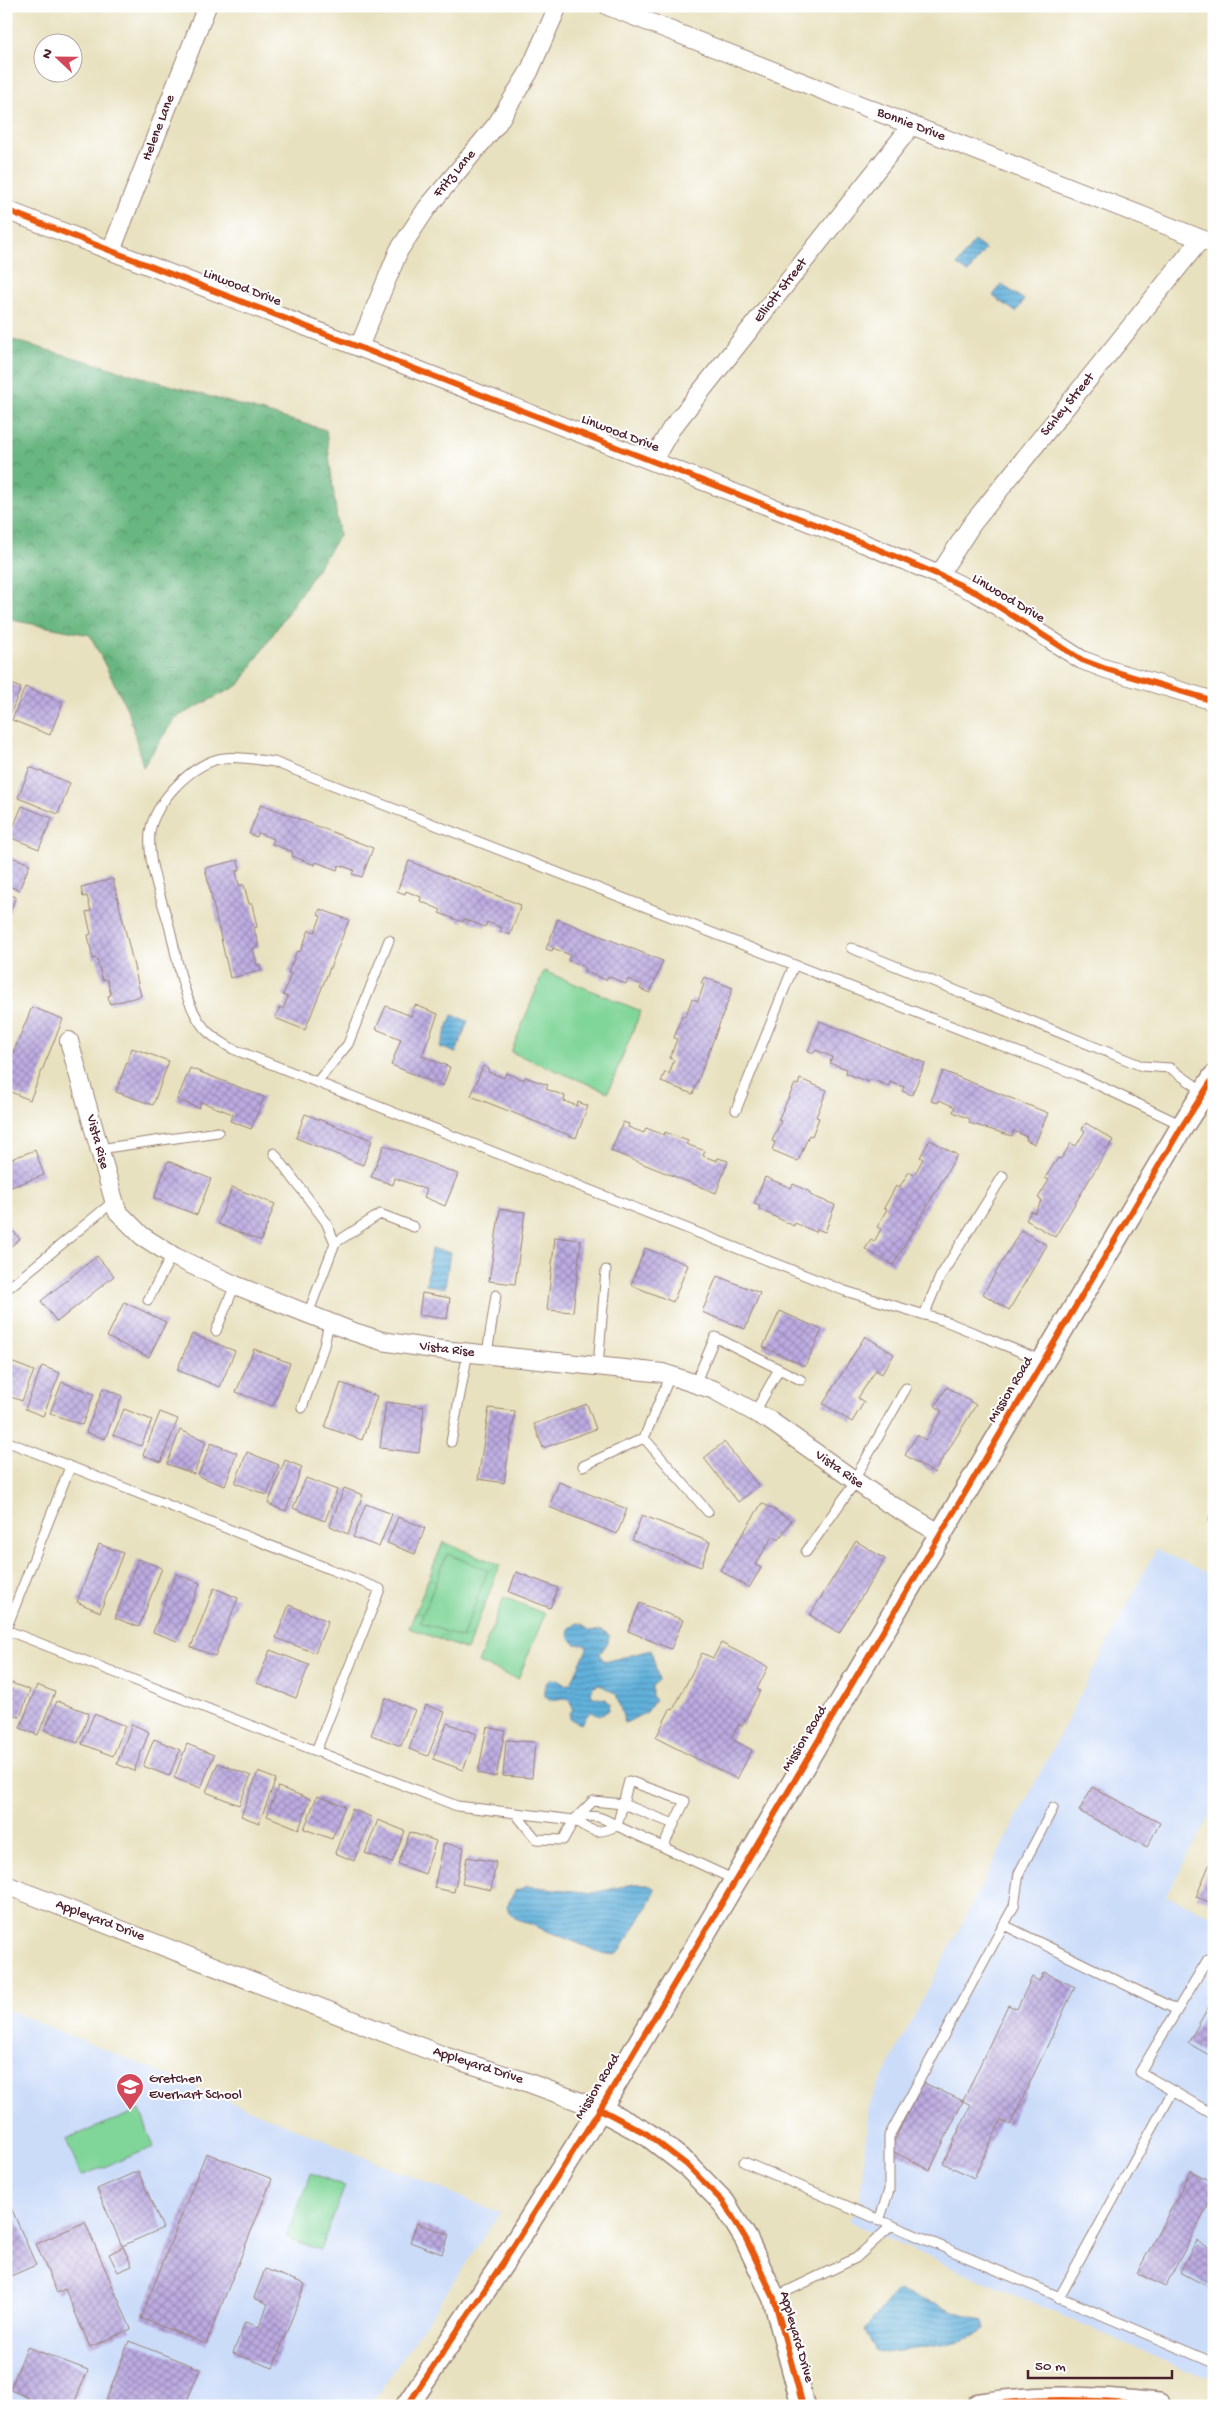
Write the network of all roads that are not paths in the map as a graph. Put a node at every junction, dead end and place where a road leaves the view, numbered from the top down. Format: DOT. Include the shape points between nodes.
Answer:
graph roads {
  1 [pos="207,6"];
  2 [pos="558,6"];
  3 [pos="608,6"];
  4 [pos="912,125"];
  5 [pos="6,210"];
  6 [pos="1207,241"];
  7 [pos="111,251"];
  8 [pos="359,347"];
  9 [pos="654,460"];
  10 [pos="939,575"];
  11 [pos="1214,701"];
  12 [pos="389,940"];
  13 [pos="851,948"];
  14 [pos="794,964"];
  15 [pos="69,1041"];
  16 [pos="317,1082"];
  17 [pos="1209,1085"];
  18 [pos="736,1110"];
  19 [pos="1183,1125"];
  20 [pos="218,1132"];
  21 [pos="99,1149"];
  22 [pos="274,1153"];
  23 [pos="1004,1176"];
  24 [pos="114,1201"];
  25 [pos="414,1227"];
  26 [pos="335,1243"];
  27 [pos="172,1255"];
  28 [pos="606,1270"];
  29 [pos="235,1285"];
  30 [pos="6,1290"];
  31 [pos="496,1295"];
  32 [pos="148,1300"];
  33 [pos="308,1314"];
  34 [pos="924,1315"];
  35 [pos="329,1323"];
  36 [pos="216,1330"];
  37 [pos="468,1352"];
  38 [pos="487,1354"];
  39 [pos="1043,1361"];
  40 [pos="598,1366"];
  41 [pos="778,1369"];
  42 [pos="670,1376"];
  43 [pos="801,1380"];
  44 [pos="695,1384"];
  45 [pos="906,1388"];
  46 [pos="302,1408"];
  47 [pos="755,1412"];
  48 [pos="644,1438"];
  49 [pos="6,1441"];
  50 [pos="451,1442"];
  51 [pos="70,1466"];
  52 [pos="583,1466"];
  53 [pos="855,1481"];
  54 [pos="708,1512"];
  55 [pos="941,1534"];
  56 [pos="806,1552"];
  57 [pos="6,1629"];
  58 [pos="316,1751"];
  59 [pos="623,1804"];
  60 [pos="1052,1808"];
  61 [pos="516,1814"];
  62 [pos="574,1820"];
  63 [pos="674,1824"];
  64 [pos="617,1826"];
  65 [pos="663,1847"];
  66 [pos="735,1880"];
  67 [pos="6,1885"];
  68 [pos="1004,1925"];
  69 [pos="1214,1959"];
  70 [pos="1177,2010"];
  71 [pos="1173,2091"];
  72 [pos="600,2109"];
  73 [pos="1214,2116"];
  74 [pos="744,2162"];
  75 [pos="878,2221"];
  76 [pos="891,2226"];
  77 [pos="774,2298"];
  78 [pos="1060,2298"];
  79 [pos="1214,2363"];
  80 [pos="407,2406"];
  81 [pos="803,2406"];
  82 [pos="978,2406"];
  83 [pos="1158,2406"];
  1 -- 7 [label="street, Helene Lane"];
  2 -- 8 [label="street, Fritz Lane" via="529,72 496,124 426,208 399,250"];
  3 -- 4 [label="street, Bonnie Drive"];
  4 -- 6 [label="street, Bonnie Drive"];
  4 -- 9 [label="street, Elliott Street" via="672,429"];
  5 -- 7 [label="street, Linwood Drive"];
  6 -- 10 [label="street, Schley Street" via="972,524"];
  7 -- 8 [label="street, Linwood Drive"];
  8 -- 9 [label="street, Linwood Drive"];
  9 -- 10 [label="street, Linwood Drive"];
  10 -- 11 [label="street, Linwood Drive" via="977,593 1082,660"];
  12 -- 16 [label="lane" via="348,1044"];
  13 -- 17 [label="lane" via="1142,1066 1170,1068"];
  14 -- 16 [label="lane" via="274,762 224,758 209,762 170,793 150,832 152,861 186,991 205,1029 215,1038 233,1049"];
  14 -- 18 [label="lane"];
  14 -- 19 [label="lane" via="1077,1075"];
  15 -- 21 [label="street, Vista Rise"];
  16 -- 34 [label="lane" via="845,1291"];
  17 -- 19 [label="street, Mission Road"];
  19 -- 39 [label="street, Mission Road"];
  20 -- 21 [label="lane"];
  21 -- 24 [label="street, Vista Rise"];
  22 -- 26 [label="lane" via="326,1222"];
  23 -- 34 [label="lane" via="940,1277"];
  24 -- 27 [label="street, Vista Rise" via="126,1222"];
  24 -- 30 [label="lane"];
  25 -- 26 [label="lane" via="380,1214"];
  26 -- 33 [label="lane"];
  27 -- 29 [label="street, Vista Rise"];
  27 -- 32 [label="lane"];
  28 -- 40 [label="lane"];
  29 -- 33 [label="street, Vista Rise"];
  29 -- 36 [label="lane"];
  31 -- 38 [label="lane"];
  33 -- 35 [label="street, Vista Rise"];
  34 -- 39 [label="lane"];
  35 -- 37 [label="street, Vista Rise" via="382,1341"];
  35 -- 46 [label="lane"];
  37 -- 38 [label="street, Vista Rise"];
  37 -- 50 [label="lane"];
  38 -- 40 [label="street, Vista Rise"];
  39 -- 55 [label="street, Mission Road"];
  40 -- 42 [label="street, Vista Rise"];
  41 -- 43 [label="lane"];
  41 -- 44 [label="lane" via="715,1337"];
  41 -- 47 [label="lane"];
  42 -- 44 [label="street, Vista Rise"];
  42 -- 48 [label="lane"];
  44 -- 47 [label="street, Vista Rise" via="714,1390"];
  45 -- 53 [label="lane"];
  47 -- 53 [label="street, Vista Rise"];
  48 -- 52 [label="lane"];
  48 -- 54 [label="lane"];
  49 -- 51 [label="lane"];
  51 -- 57 [label="lane"];
  51 -- 58 [label="lane" via="380,1589"];
  53 -- 55 [label="street, Vista Rise"];
  53 -- 56 [label="lane"];
  55 -- 66 [label="street, Mission Road"];
  57 -- 58 [label="lane"];
  58 -- 61 [label="lane" via="457,1806"];
  59 -- 62 [label="lane" via="593,1800"];
  59 -- 63 [label="lane"];
  59 -- 63 [label="lane" via="629,1781 685,1802"];
  59 -- 64 [label="lane"];
  60 -- 68 [label="lane" via="1019,1874 1014,1906"];
  61 -- 62 [label="lane"];
  61 -- 62 [label="lane" via="536,1839 563,1840"];
  62 -- 64 [label="lane" via="602,1816"];
  62 -- 64 [label="lane" via="602,1833"];
  63 -- 65 [label="lane"];
  64 -- 65 [label="lane"];
  65 -- 66 [label="lane"];
  66 -- 72 [label="street, Mission Road"];
  67 -- 72 [label="street, Appleyard Drive" via="444,2056"];
  68 -- 70 [label="lane"];
  68 -- 75 [label="lane" via="889,2136 890,2190"];
  69 -- 70 [label="lane" via="1208,1959"];
  70 -- 71 [label="lane" via="1140,2072"];
  71 -- 73 [label="lane"];
  71 -- 78 [label="lane"];
  72 -- 77 [label="street, Appleyard Drive" via="654,2139 687,2165 724,2203 746,2239"];
  72 -- 80 [label="street, Mission Road"];
  74 -- 75 [label="lane"];
  75 -- 76 [label="lane"];
  76 -- 77 [label="lane" via="856,2258"];
  76 -- 78 [label="lane"];
  77 -- 81 [label="street, Appleyard Drive"];
  78 -- 79 [label="lane"];
  82 -- 83 [label="main road" via="1079,2400"];
}
